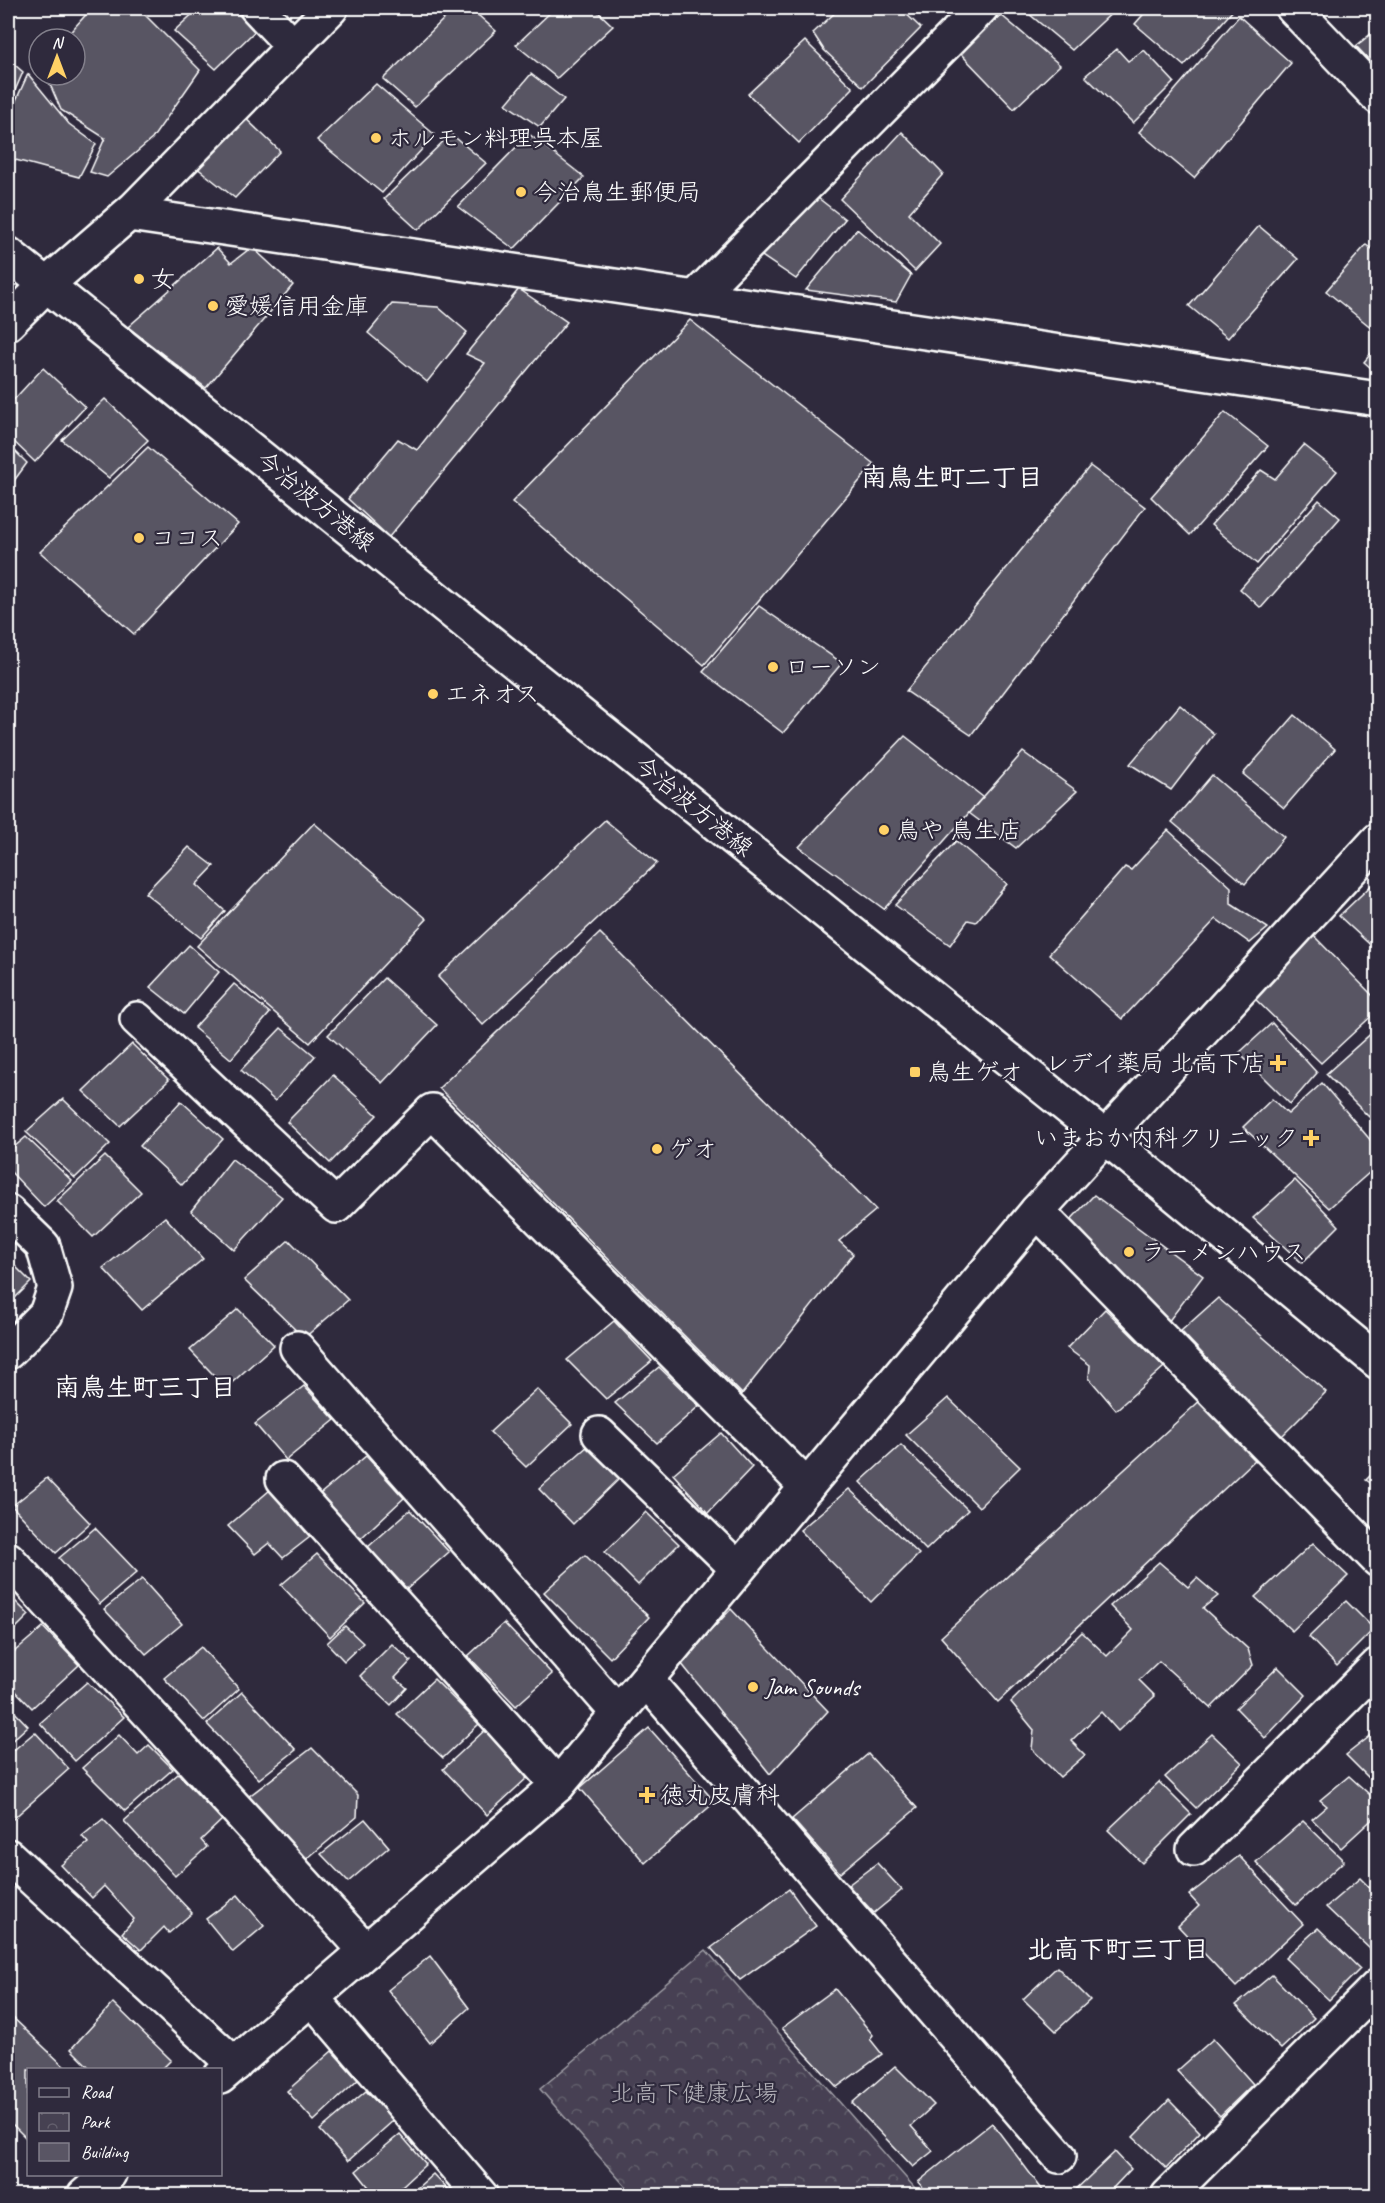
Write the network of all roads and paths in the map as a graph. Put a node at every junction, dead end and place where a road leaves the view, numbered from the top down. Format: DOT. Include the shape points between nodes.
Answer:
graph roads {
  1 [pos="257,8"];
  2 [pos="331,8"];
  3 [pos="981,8"];
  4 [pos="1293,8"];
  5 [pos="294,46"];
  6 [pos="1377,97"];
  7 [pos="129,214"];
  8 [pos="8,254"];
  9 [pos="45,285"];
  10 [pos="695,298"];
  11 [pos="8,323"];
  12 [pos="1377,399"];
  13 [pos="1377,840"];
  14 [pos="137,1019"];
  15 [pos="1105,1137"];
  16 [pos="1037,1211"];
  17 [pos="8,1212"];
  18 [pos="297,1348"];
  19 [pos="8,1352"];
  20 [pos="1377,1362"];
  21 [pos="599,1434"];
  22 [pos="283,1479"];
  23 [pos="807,1487"];
  24 [pos="8,1559"];
  25 [pos="1377,1560"];
  26 [pos="738,1569"];
  27 [pos="1377,1665"];
  28 [pos="646,1680"];
  29 [pos="618,1713"];
  30 [pos="558,1785"];
  31 [pos="1194,1849"];
  32 [pos="8,1856"];
  33 [pos="366,1951"];
  34 [pos="1377,1986"];
  35 [pos="312,1998"];
  36 [pos="228,2071"];
  37 [pos="1059,2156"];
  38 [pos="108,2176"];
  39 [pos="84,2196"];
  40 [pos="481,2196"];
  41 [pos="1168,2196"];
  1 -- 5 [label="street"];
  2 -- 5 [label="street"];
  3 -- 10 [label="street"];
  4 -- 6 [label="street"];
  5 -- 7 [label="street"];
  7 -- 9 [label="street"];
  7 -- 10 [label="street"];
  8 -- 9 [label="street, 今治波方港線"];
  9 -- 11 [label="street"];
  9 -- 15 [label="street, 今治波方港線"];
  10 -- 12 [label="street"];
  13 -- 15 [label="street"];
  14 -- 23 [label="street" via="336,1206 432,1111"];
  15 -- 16 [label="street"];
  15 -- 20 [label="street, 今治波方港線"];
  16 -- 23 [label="street"];
  16 -- 25 [label="street"];
  17 -- 19 [label="street" via="43,1246 55,1288 46,1314"];
  18 -- 29 [label="street"];
  21 -- 26 [label="street"];
  22 -- 30 [label="street"];
  23 -- 26 [label="street"];
  24 -- 33 [label="street"];
  26 -- 28 [label="street"];
  27 -- 31 [label="street"];
  28 -- 29 [label="street"];
  28 -- 37 [label="street"];
  29 -- 30 [label="street"];
  30 -- 33 [label="street"];
  32 -- 36 [label="street"];
  33 -- 35 [label="street"];
  34 -- 41 [label="street"];
  35 -- 36 [label="street"];
  35 -- 40 [label="street"];
  38 -- 39 [label="street"];
}
